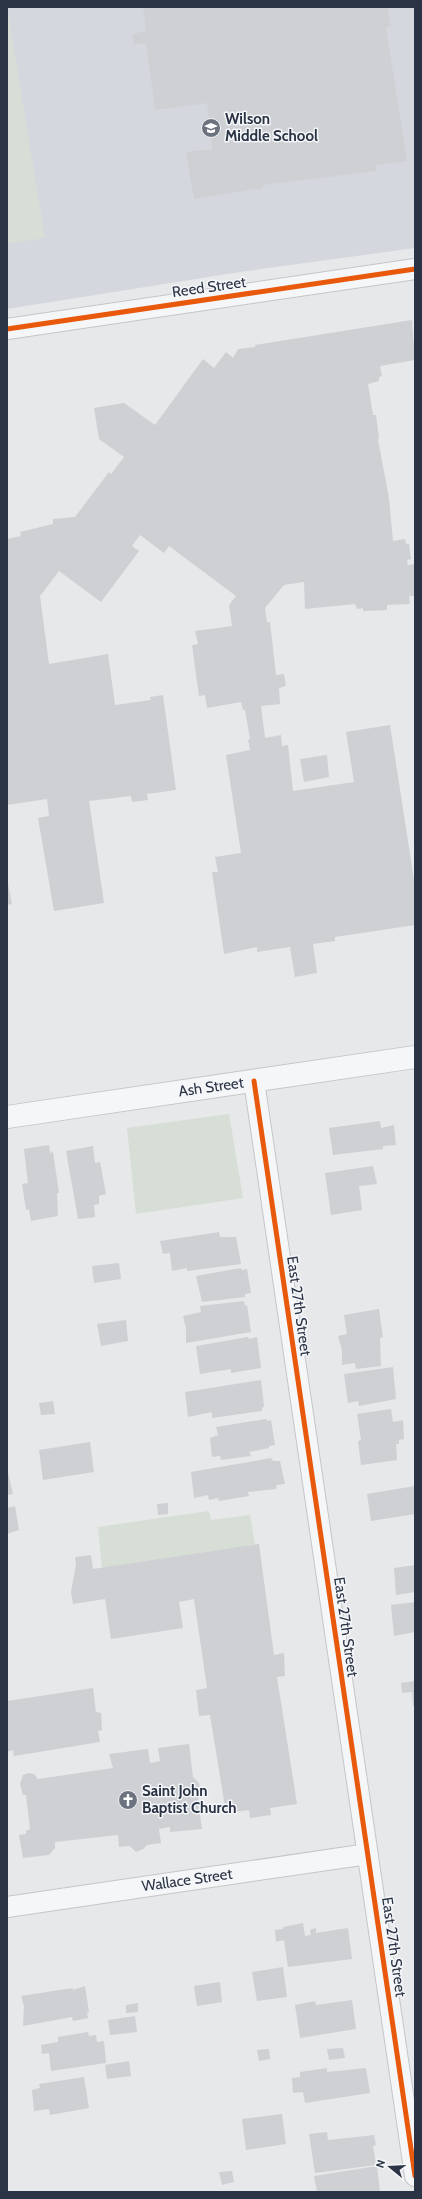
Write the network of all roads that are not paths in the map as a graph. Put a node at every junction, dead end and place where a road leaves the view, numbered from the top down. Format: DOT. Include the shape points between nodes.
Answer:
graph roads {
  1 [pos="415,269"];
  2 [pos="7,329"];
  3 [pos="415,1057"];
  4 [pos="254,1081"];
  5 [pos="7,1117"];
  6 [pos="368,1854"];
  7 [pos="7,1907"];
  8 [pos="415,2176"];
  1 -- 2 [label="street, Reed Street"];
  3 -- 4 [label="street, Ash Street"];
  4 -- 5 [label="street, Ash Street"];
  4 -- 6 [label="street, East 27th Street"];
  6 -- 7 [label="street, Wallace Street"];
  6 -- 8 [label="street, East 27th Street"];
}
